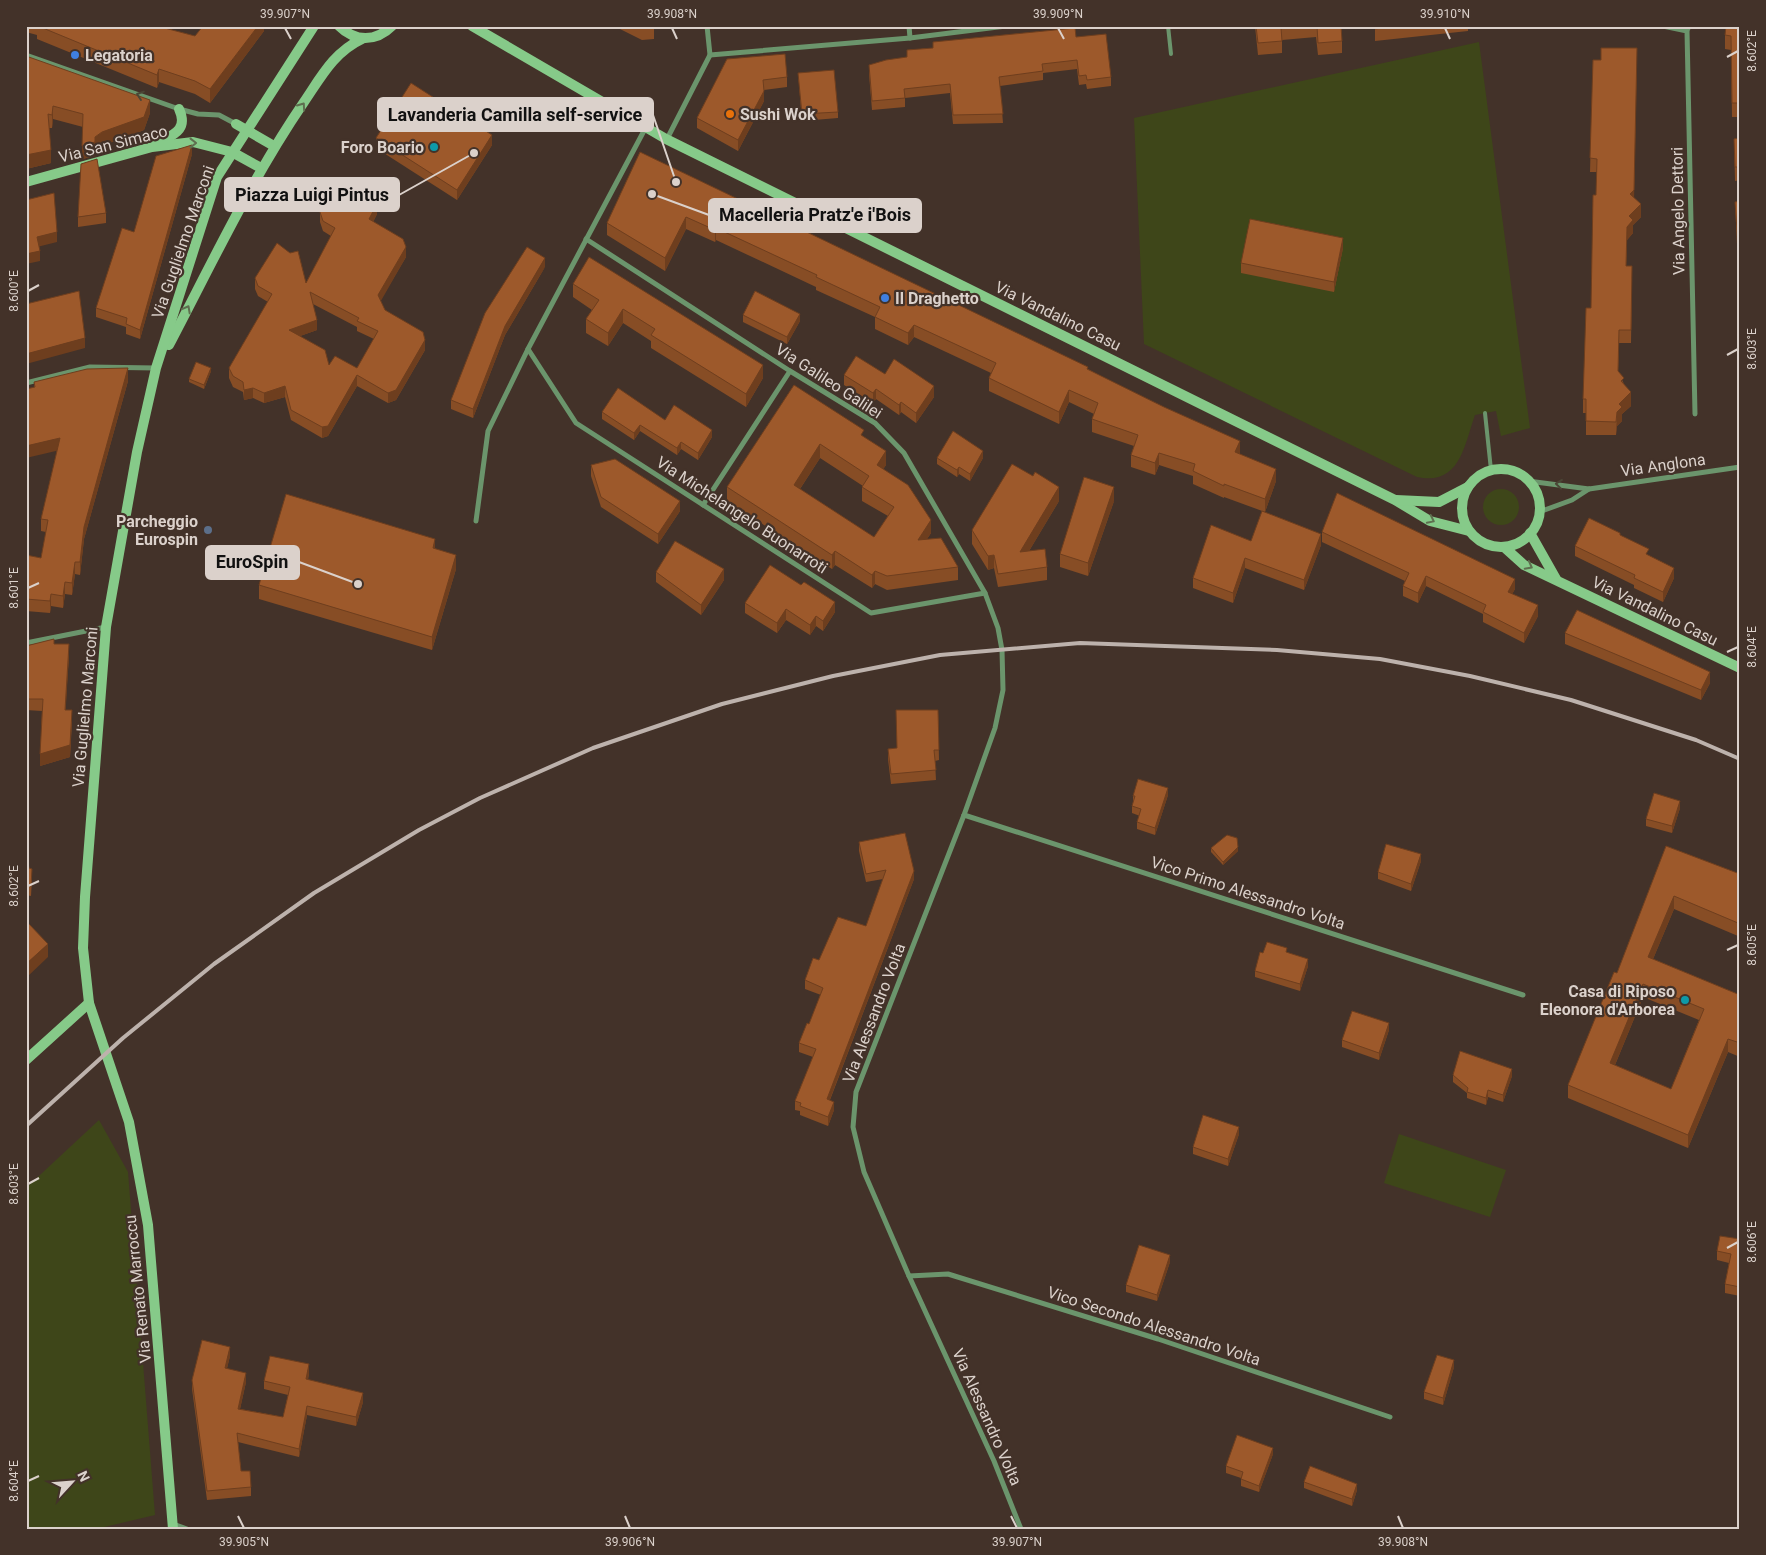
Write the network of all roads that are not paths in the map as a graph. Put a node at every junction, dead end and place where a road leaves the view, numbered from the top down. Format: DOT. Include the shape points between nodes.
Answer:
graph roads {
  1 [pos="314,26"];
  2 [pos="339,26"];
  3 [pos="392,26"];
  4 [pos="472,26"];
  5 [pos="707,26"];
  6 [pos="909,26"];
  7 [pos="1006,26"];
  8 [pos="1168,26"];
  9 [pos="1663,26"];
  10 [pos="1688,28"];
  11 [pos="910,38"];
  12 [pos="362,39"];
  13 [pos="1171,54"];
  14 [pos="26,55"];
  15 [pos="710,56"];
  16 [pos="179,109"];
  17 [pos="236,124"];
  18 [pos="646,127"];
  19 [pos="245,130"];
  20 [pos="666,140"];
  21 [pos="274,146"];
  22 [pos="152,147"];
  23 [pos="232,152"];
  24 [pos="262,168"];
  25 [pos="26,182"];
  26 [pos="586,239"];
  27 [pos="528,349"];
  28 [pos="156,368"];
  29 [pos="790,370"];
  30 [pos="26,382"];
  31 [pos="1484,413"];
  32 [pos="1695,414"];
  33 [pos="1740,467"];
  34 [pos="1491,470"];
  35 [pos="1528,481"];
  36 [pos="1468,488"];
  37 [pos="1589,489"];
  38 [pos="1396,500"];
  39 [pos="703,505"];
  40 [pos="1540,512"];
  41 [pos="476,521"];
  42 [pos="1469,532"];
  43 [pos="1530,533"];
  44 [pos="1504,547"];
  45 [pos="1557,580"];
  46 [pos="985,593"];
  47 [pos="991,610"];
  48 [pos="106,627"];
  49 [pos="26,643"];
  50 [pos="1740,668"];
  51 [pos="964,815"];
  52 [pos="1523,996"];
  53 [pos="89,1003"];
  54 [pos="105,1050"];
  55 [pos="26,1060"];
  56 [pos="908,1276"];
  57 [pos="1390,1417"];
  58 [pos="173,1526"];
  59 [pos="188,1529"];
  60 [pos="1021,1529"];
  1 -- 19 [label="main road, Via Guglielmo Marconi"];
  2 -- 12 [label="main road"];
  3 -- 12 [label="main road, Via Guglielmo Marconi" via="379,36"];
  4 -- 18 [label="main road, Via Vandalino Casu"];
  5 -- 15 [label="street"];
  6 -- 11 [label="street"];
  7 -- 11 [label="street"];
  8 -- 13 [label="lane"];
  9 -- 10 [label="street, Via Angelo Dettori"];
  10 -- 32 [label="street, Via Angelo Dettori"];
  11 -- 15 [label="street"];
  21 -- 12 [label="main road, Via Guglielmo Marconi, one-way" via="332,61 348,45"];
  16 -- 14 [label="street, one-way"];
  15 -- 20 [label="street"];
  16 -- 17 [label="street" via="220,115"];
  16 -- 22 [label="main road" via="182,126"];
  17 -- 19 [label="main road"];
  18 -- 20 [label="main road, Via Vandalino Casu"];
  18 -- 26 [label="street"];
  19 -- 21 [label="main road"];
  19 -- 23 [label="main road, Via Guglielmo Marconi"];
  20 -- 38 [label="main road, Via Vandalino Casu"];
  21 -- 24 [label="main road, Via Guglielmo Marconi"];
  22 -- 23 [label="main road, Via San Simaco, one-way" via="193,142"];
  22 -- 25 [label="main road, Via San Simaco"];
  23 -- 24 [label="main road, Via San Simaco"];
  23 -- 28 [label="main road, Via Guglielmo Marconi" via="217,177"];
  28 -- 24 [label="main road, Via Guglielmo Marconi, one-way"];
  26 -- 27 [label="street"];
  26 -- 29 [label="street, Via Galileo Galilei"];
  27 -- 39 [label="street, Via Michelangelo Buonarroti" via="576,423"];
  27 -- 41 [label="street" via="488,431"];
  28 -- 30 [label="street" via="90,367"];
  28 -- 48 [label="main road, Via Guglielmo Marconi" via="137,452"];
  29 -- 39 [label="street"];
  29 -- 46 [label="street, Via Galileo Galilei" via="875,423 904,453"];
  31 -- 34 [label="lane"];
  33 -- 37 [label="street, Via Anglona"];
  34 -- 35 [label="main road" via="1515,472"];
  34 -- 36 [label="main road" via="1480,475"];
  37 -- 35 [label="street, Via Anglona, one-way"];
  35 -- 40 [label="main road" via="1534,488"];
  36 -- 38 [label="main road, Via Vandalino Casu" via="1439,502"];
  36 -- 42 [label="main road" via="1462,506 1463,520"];
  37 -- 40 [label="street, Via Anglona" via="1572,500"];
  38 -- 42 [label="main road, Via Vandalino Casu, one-way" via="1430,521"];
  39 -- 46 [label="street, Via Michelangelo Buonarroti" via="871,614"];
  40 -- 43 [label="main road"];
  42 -- 44 [label="main road" via="1488,545"];
  43 -- 44 [label="main road" via="1517,544"];
  43 -- 45 [label="main road"];
  44 -- 45 [label="main road, Via Vandalino Casu, one-way" via="1524,565"];
  45 -- 50 [label="main road, Via Vandalino Casu"];
  46 -- 47 [label="street, Via Galileo Galilei"];
  47 -- 51 [label="street, Via Alessandro Volta" via="1002,650 1003,690 995,728"];
  48 -- 49 [label="street"];
  48 -- 53 [label="main road, Via Guglielmo Marconi" via="85,897 83,948"];
  51 -- 52 [label="street, Vico Primo Alessandro Volta"];
  51 -- 56 [label="street, Via Alessandro Volta" via="856,1092 853,1127 864,1172"];
  53 -- 54 [label="main road, Via Guglielmo Marconi"];
  53 -- 55 [label="main road"];
  54 -- 58 [label="main road, Via Renato Marroccu" via="129,1122 148,1225"];
  56 -- 57 [label="street, Vico Secondo Alessandro Volta" via="948,1274 1158,1339"];
  56 -- 60 [label="street, Via Alessandro Volta" via="994,1461"];
  58 -- 59 [label="street"];
}
